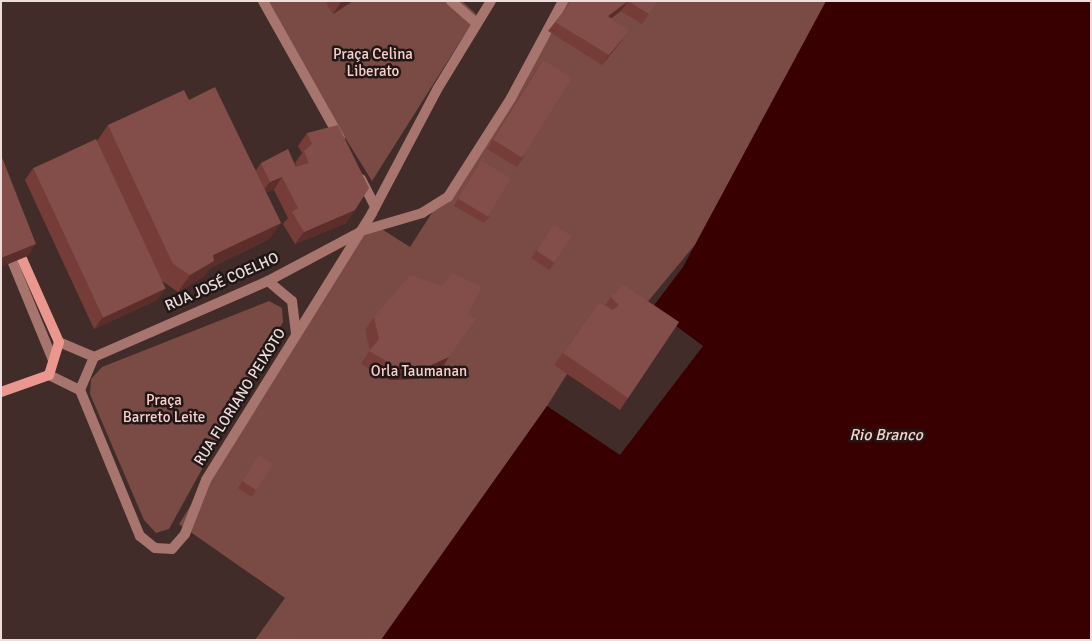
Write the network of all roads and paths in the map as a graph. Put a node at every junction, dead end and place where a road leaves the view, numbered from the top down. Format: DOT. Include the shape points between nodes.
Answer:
graph roads {
  1 [pos="263,1"];
  2 [pos="451,1"];
  3 [pos="491,1"];
  4 [pos="563,1"];
  5 [pos="476,23"];
  6 [pos="345,148"];
  7 [pos="354,164"];
  8 [pos="375,207"];
  9 [pos="361,231"];
  10 [pos="17,261"];
  11 [pos="268,280"];
  12 [pos="296,336"];
  13 [pos="59,342"];
  14 [pos="94,357"];
  15 [pos="53,360"];
  16 [pos="49,375"];
  17 [pos="80,390"];
  18 [pos="1,392"];
  1 -- 6 [label="street"];
  2 -- 5 [label="street"];
  3 -- 5 [label="street, RUA FLORIANO PEIXOTO"];
  4 -- 9 [label="street" via="511,98 448,197 422,213"];
  5 -- 8 [label="street, RUA FLORIANO PEIXOTO"];
  7 -- 8 [label="street"];
  8 -- 9 [label="street, RUA FLORIANO PEIXOTO"];
  9 -- 11 [label="street, RUA JOSÉ COELHO"];
  9 -- 12 [label="street, RUA FLORIANO PEIXOTO"];
  10 -- 13 [label="main road"];
  10 -- 15 [label="street"];
  11 -- 12 [label="street" via="292,301"];
  11 -- 14 [label="street, RUA JOSÉ COELHO"];
  12 -- 17 [label="street, RUA FLORIANO PEIXOTO" via="206,480 178,545 155,548 140,536"];
  13 -- 14 [label="street"];
  13 -- 15 [label="main road"];
  14 -- 17 [label="street"];
  15 -- 16 [label="main road"];
  16 -- 17 [label="street"];
  16 -- 18 [label="main road"];
}
